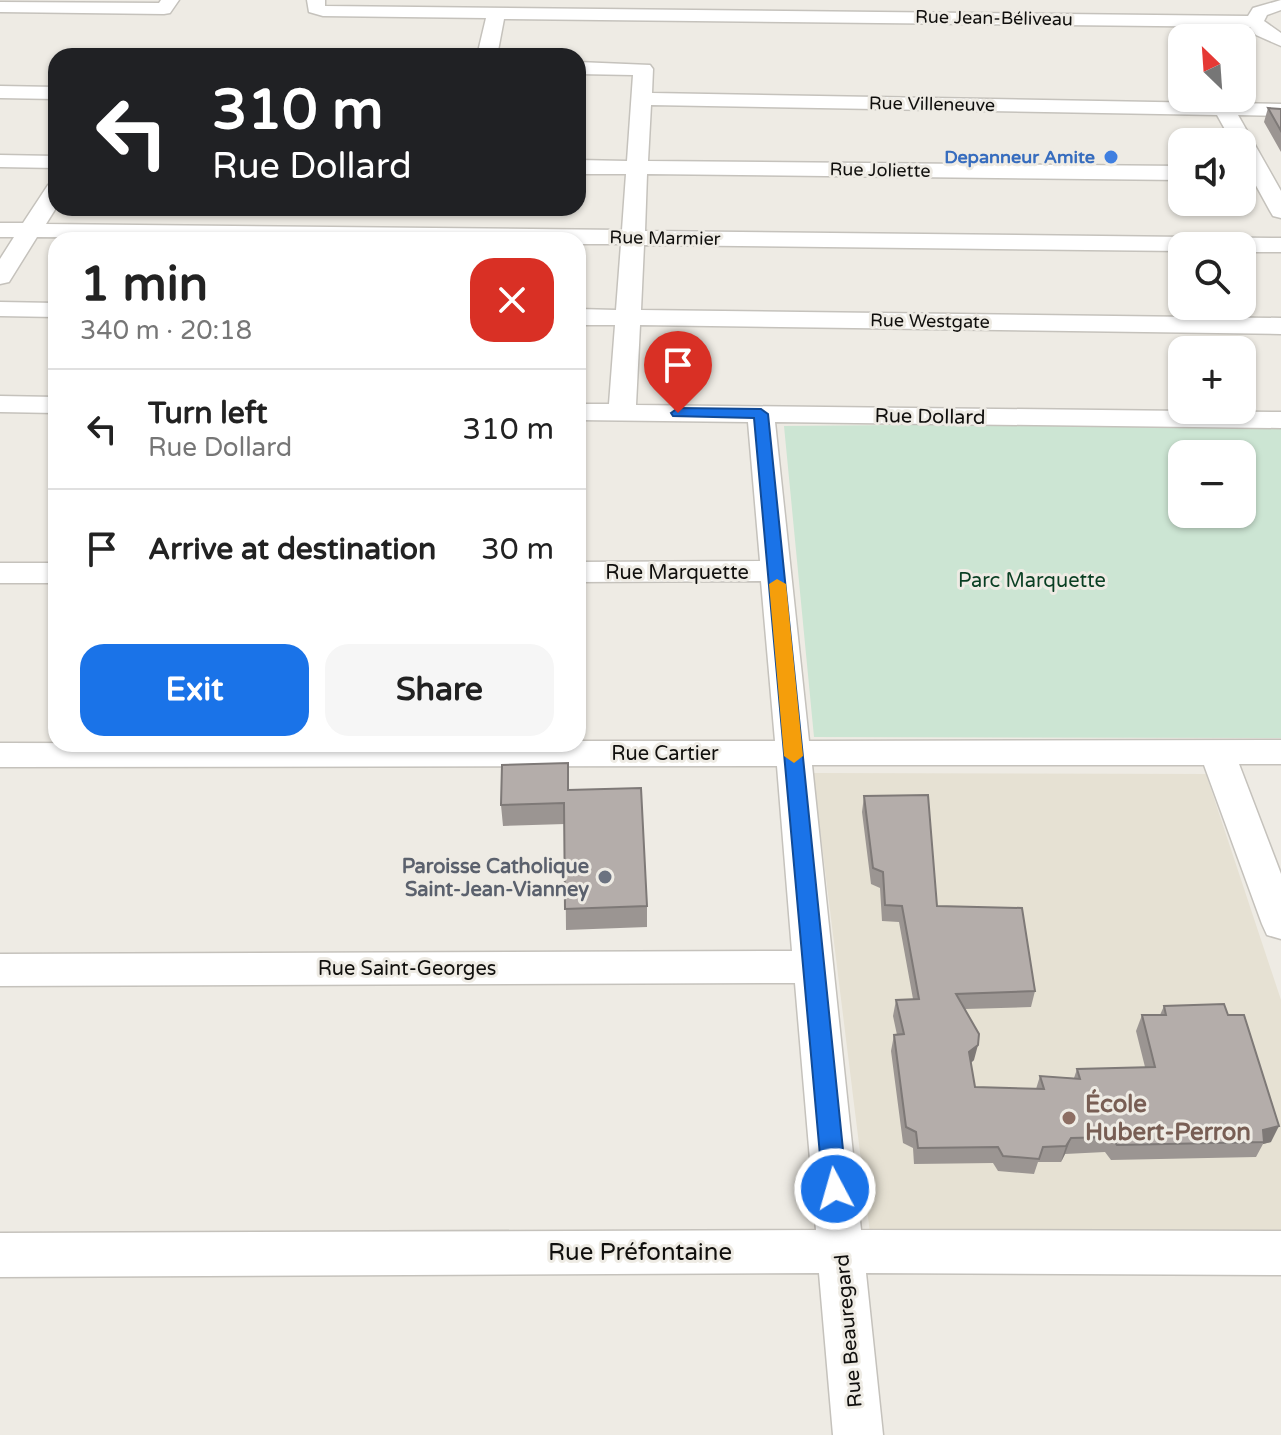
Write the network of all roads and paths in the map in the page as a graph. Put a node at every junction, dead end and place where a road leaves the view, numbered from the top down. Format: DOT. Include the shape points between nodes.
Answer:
graph roads {
  1 [pos="1163,0"];
  2 [pos="315,4"];
  3 [pos="1281,4"];
  4 [pos="167,5"];
  5 [pos="0,7"];
  6 [pos="639,8"];
  7 [pos="785,8"];
  8 [pos="496,13"];
  9 [pos="1174,21"];
  10 [pos="1255,22"];
  11 [pos="1176,24"];
  12 [pos="1281,40"];
  13 [pos="489,48"];
  14 [pos="586,68"];
  15 [pos="0,92"];
  16 [pos="48,93"];
  17 [pos="641,99"];
  18 [pos="1168,104"];
  19 [pos="1256,108"];
  20 [pos="1281,110"];
  21 [pos="1226,112"];
  22 [pos="0,161"];
  23 [pos="48,162"];
  24 [pos="586,167"];
  25 [pos="637,168"];
  26 [pos="1168,173"];
  27 [pos="1261,174"];
  28 [pos="48,202"];
  29 [pos="1281,211"];
  30 [pos="0,230"];
  31 [pos="30,230"];
  32 [pos="202,232"];
  33 [pos="586,236"];
  34 [pos="633,237"];
  35 [pos="1281,245"];
  36 [pos="0,277"];
  37 [pos="0,309"];
  38 [pos="48,310"];
  39 [pos="586,317"];
  40 [pos="628,317"];
  41 [pos="1281,326"];
  42 [pos="0,404"];
  43 [pos="48,405"];
  44 [pos="586,412"];
  45 [pos="622,412"];
  46 [pos="761,414"];
  47 [pos="1281,420"];
  48 [pos="776,571"];
  49 [pos="586,572"];
  50 [pos="0,573"];
  51 [pos="48,573"];
  52 [pos="1281,752"];
  53 [pos="793,753"];
  54 [pos="1217,753"];
  55 [pos="0,755"];
  56 [pos="1281,924"];
  57 [pos="814,967"];
  58 [pos="0,970"];
  59 [pos="841,1251"];
  60 [pos="1281,1253"];
  61 [pos="0,1255"];
  62 [pos="858,1435"];
  1 -- 9 [label="street"];
  2 -- 8 [label="street, Rue Jean-Béliveau" via="323,11"];
  3 -- 10 [label="street" via="1259,12"];
  4 -- 5 [label="street"];
  6 -- 7 [label="street, Rue Jean-Béliveau"];
  6 -- 8 [label="street, Rue Jean-Béliveau"];
  7 -- 9 [label="street, Rue Jean-Béliveau"];
  8 -- 13 [label="street"];
  9 -- 10 [label="street, Rue Jean-Béliveau"];
  9 -- 11 [label="street"];
  10 -- 12 [label="street"];
  14 -- 17 [label="street" via="643,69"];
  15 -- 16 [label="street"];
  17 -- 18 [label="street, Rue Villeneuve"];
  17 -- 25 [label="street"];
  19 -- 20 [label="street, Rue Villeneuve"];
  21 -- 27 [label="street"];
  22 -- 23 [label="street"];
  24 -- 25 [label="street, Rue Joliette"];
  25 -- 26 [label="street, Rue Joliette"];
  25 -- 34 [label="street"];
  27 -- 29 [label="street"];
  28 -- 31 [label="street"];
  30 -- 31 [label="street, Rue Marmier"];
  31 -- 32 [label="street, Rue Marmier"];
  31 -- 36 [label="street"];
  33 -- 34 [label="street, Rue Marmier"];
  34 -- 35 [label="street, Rue Marmier"];
  34 -- 40 [label="street"];
  37 -- 38 [label="street"];
  39 -- 40 [label="street, Rue Westgate"];
  40 -- 41 [label="street, Rue Westgate"];
  40 -- 45 [label="street"];
  42 -- 43 [label="street"];
  44 -- 45 [label="street, Rue Dollard"];
  45 -- 46 [label="street, Rue Dollard"];
  46 -- 47 [label="street, Rue Dollard"];
  46 -- 48 [label="street, Rue Beauregard"];
  48 -- 49 [label="street, Rue Marquette"];
  48 -- 53 [label="street, Rue Beauregard"];
  50 -- 51 [label="street"];
  52 -- 54 [label="street, Rue Cartier"];
  53 -- 54 [label="street, Rue Cartier"];
  53 -- 55 [label="street, Rue Cartier"];
  53 -- 57 [label="street, Rue Beauregard"];
  54 -- 56 [label="street"];
  57 -- 58 [label="street, Rue Saint-Georges"];
  57 -- 59 [label="street, Rue Beauregard"];
  59 -- 60 [label="street, Rue Préfontaine"];
  59 -- 61 [label="street, Rue Préfontaine"];
  59 -- 62 [label="street, Rue Beauregard"];
}
